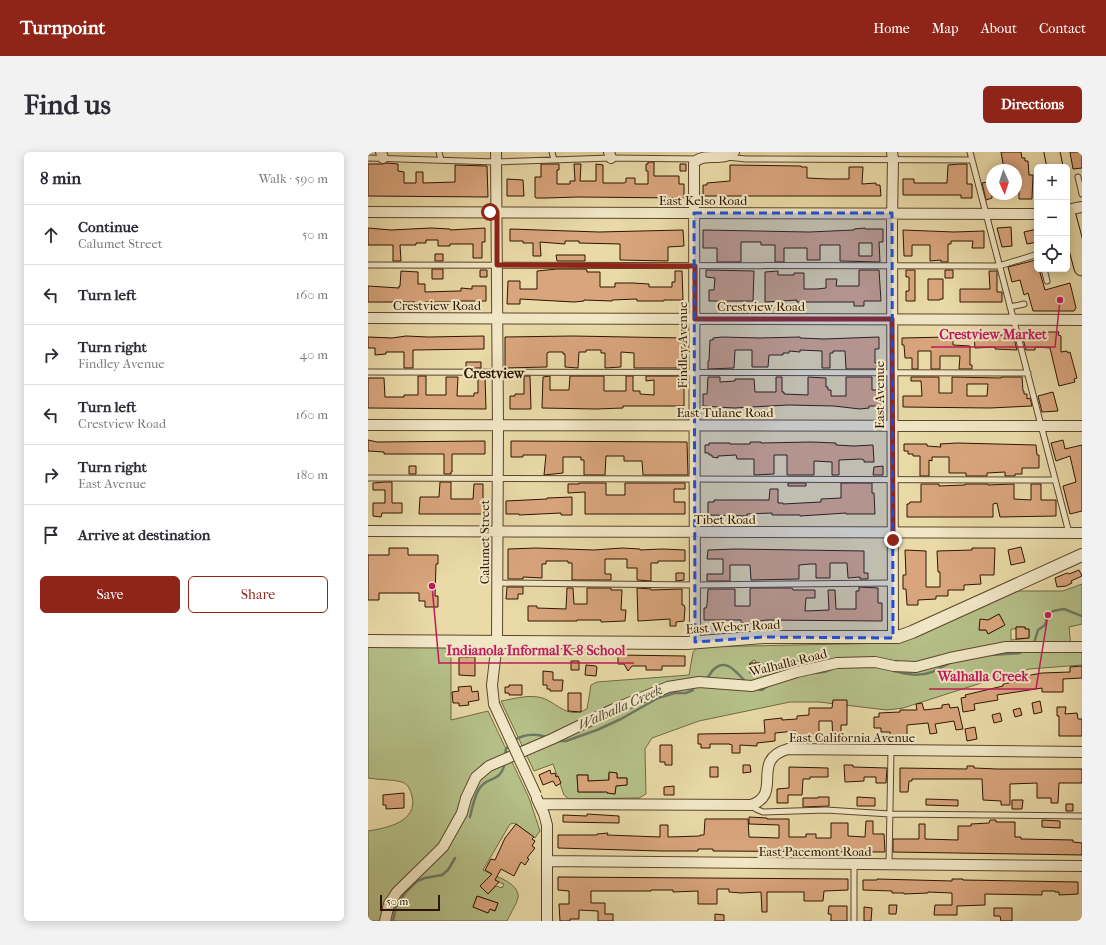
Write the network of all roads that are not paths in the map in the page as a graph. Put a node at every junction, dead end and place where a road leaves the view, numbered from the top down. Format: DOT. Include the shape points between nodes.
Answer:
graph roads {
  1 [pos="439,152"];
  2 [pos="552,152"];
  3 [pos="664,152"];
  4 [pos="734,152"];
  5 [pos="819,152"];
  6 [pos="970,152"];
  7 [pos="1052,152"];
  8 [pos="382,155"];
  9 [pos="610,155"];
  10 [pos="892,156"];
  11 [pos="496,157"];
  12 [pos="724,157"];
  13 [pos="368,158"];
  14 [pos="665,159"];
  15 [pos="697,159"];
  16 [pos="820,159"];
  17 [pos="441,160"];
  18 [pos="554,160"];
  19 [pos="972,160"];
  20 [pos="1055,164"];
  21 [pos="1078,177"];
  22 [pos="1082,194"];
  23 [pos="1082,207"];
  24 [pos="1070,210"];
  25 [pos="368,212"];
  26 [pos="497,212"];
  27 [pos="694,213"];
  28 [pos="892,213"];
  29 [pos="986,214"];
  30 [pos="1034,214"];
  31 [pos="1070,218"];
  32 [pos="1079,241"];
  33 [pos="1034,255"];
  34 [pos="368,265"];
  35 [pos="497,265"];
  36 [pos="695,266"];
  37 [pos="892,266"];
  38 [pos="999,266"];
  39 [pos="1082,268"];
  40 [pos="1045,272"];
  41 [pos="1047,281"];
  42 [pos="1024,304"];
  43 [pos="1010,307"];
  44 [pos="368,318"];
  45 [pos="497,318"];
  46 [pos="695,319"];
  47 [pos="892,319"];
  48 [pos="1013,320"];
  49 [pos="1082,320"];
  50 [pos="368,372"];
  51 [pos="497,372"];
  52 [pos="695,372"];
  53 [pos="892,373"];
  54 [pos="1028,373"];
  55 [pos="368,425"];
  56 [pos="498,425"];
  57 [pos="695,425"];
  58 [pos="892,426"];
  59 [pos="1041,426"];
  60 [pos="1082,426"];
  61 [pos="368,478"];
  62 [pos="497,478"];
  63 [pos="695,478"];
  64 [pos="893,479"];
  65 [pos="1055,480"];
  66 [pos="368,531"];
  67 [pos="497,531"];
  68 [pos="695,532"];
  69 [pos="894,532"];
  70 [pos="1069,533"];
  71 [pos="1082,533"];
  72 [pos="1082,554"];
  73 [pos="497,583"];
  74 [pos="893,583"];
  75 [pos="695,585"];
  76 [pos="893,638"];
  77 [pos="368,641"];
  78 [pos="497,642"];
  79 [pos="695,642"];
  80 [pos="1082,648"];
  81 [pos="891,750"];
  82 [pos="1082,752"];
  83 [pos="538,799"];
  84 [pos="751,805"];
  85 [pos="890,814"];
  86 [pos="1082,816"];
  87 [pos="547,861"];
  88 [pos="854,864"];
  89 [pos="889,864"];
  90 [pos="1082,866"];
  91 [pos="385,921"];
  92 [pos="547,921"];
  93 [pos="854,921"];
  1 -- 17 [label="lane"];
  2 -- 18 [label="lane"];
  3 -- 14 [label="lane"];
  4 -- 12 [label="street"];
  5 -- 16 [label="lane"];
  6 -- 19 [label="lane"];
  7 -- 20 [label="main road"];
  8 -- 13 [label="lane"];
  8 -- 17 [label="lane"];
  9 -- 14 [label="lane"];
  9 -- 18 [label="lane"];
  10 -- 16 [label="lane"];
  10 -- 19 [label="lane"];
  10 -- 28 [label="street, East Avenue"];
  11 -- 17 [label="lane"];
  11 -- 18 [label="lane"];
  11 -- 26 [label="street, Calumet Street"];
  12 -- 15 [label="street"];
  12 -- 16 [label="lane"];
  14 -- 15 [label="lane"];
  15 -- 27 [label="street, Findley Avenue" via="694,163"];
  19 -- 29 [label="lane"];
  21 -- 22 [label="lane"];
  23 -- 24 [label="street"];
  25 -- 26 [label="street, East Kelso Road"];
  26 -- 27 [label="street, East Kelso Road"];
  26 -- 35 [label="street, Calumet Street"];
  27 -- 28 [label="street, East Kelso Road"];
  27 -- 36 [label="street, Findley Avenue"];
  28 -- 29 [label="street, East Kelso Road"];
  28 -- 37 [label="street, East Avenue"];
  29 -- 30 [label="street, East Kelso Road"];
  29 -- 38 [label="lane"];
  31 -- 32 [label="main road"];
  32 -- 39 [label="main road"];
  33 -- 38 [label="lane"];
  34 -- 35 [label="lane"];
  35 -- 36 [label="lane"];
  35 -- 45 [label="street, Calumet Street"];
  36 -- 37 [label="lane"];
  36 -- 46 [label="street, Findley Avenue"];
  37 -- 38 [label="lane"];
  37 -- 47 [label="street, East Avenue"];
  38 -- 43 [label="lane"];
  40 -- 41 [label="lane"];
  42 -- 43 [label="lane"];
  43 -- 48 [label="lane"];
  44 -- 45 [label="street, Crestview Road"];
  45 -- 46 [label="street, Crestview Road"];
  45 -- 51 [label="street, Calumet Street"];
  46 -- 47 [label="street, Crestview Road"];
  46 -- 52 [label="street, Findley Avenue"];
  47 -- 48 [label="street, Crestview Road"];
  47 -- 53 [label="street, East Avenue"];
  48 -- 49 [label="street, Crestview Road"];
  48 -- 54 [label="lane"];
  50 -- 51 [label="lane"];
  51 -- 52 [label="lane"];
  51 -- 56 [label="street, Calumet Street"];
  52 -- 53 [label="lane"];
  52 -- 57 [label="street, Findley Avenue"];
  53 -- 54 [label="lane"];
  53 -- 58 [label="street, East Avenue"];
  54 -- 59 [label="lane"];
  55 -- 56 [label="street, East Tulane Road"];
  56 -- 57 [label="street, East Tulane Road"];
  56 -- 62 [label="street, Calumet Street"];
  57 -- 58 [label="street, East Tulane Road"];
  57 -- 63 [label="street, Findley Avenue"];
  58 -- 59 [label="street, East Tulane Road"];
  58 -- 64 [label="street, East Avenue"];
  59 -- 60 [label="street, East Tulane Road"];
  59 -- 65 [label="lane"];
  61 -- 62 [label="lane"];
  62 -- 63 [label="lane"];
  62 -- 67 [label="street, Calumet Street"];
  63 -- 64 [label="lane"];
  63 -- 68 [label="street, Findley Avenue"];
  64 -- 65 [label="lane"];
  64 -- 69 [label="street, East Avenue"];
  65 -- 70 [label="lane"];
  66 -- 67 [label="street, Tibet Road"];
  67 -- 68 [label="street, Tibet Road"];
  67 -- 73 [label="street, Calumet Street"];
  68 -- 69 [label="street, Tibet Road"];
  68 -- 75 [label="street, Findley Avenue"];
  69 -- 70 [label="street, Tibet Road"];
  69 -- 74 [label="street, East Avenue"];
  70 -- 71 [label="street, Tibet Road"];
  72 -- 76 [label="street, East Weber Road" via="912,632"];
  73 -- 75 [label="lane"];
  73 -- 78 [label="street, Calumet Street"];
  74 -- 75 [label="lane"];
  74 -- 76 [label="street, East Avenue"];
  75 -- 79 [label="street, Findley Avenue"];
  76 -- 79 [label="street, East Weber Road" via="763,637"];
  77 -- 78 [label="street, East Weber Road"];
  78 -- 79 [label="street, East Weber Road"];
  78 -- 83 [label="street, Calumet Street, bridge" via="492,682 494,704"];
  80 -- 91 [label="street, Walhalla Road" via="1006,647 916,667 875,662 837,663 752,686 699,682 668,687 489,766 476,777 462,812 442,847 397,892 389,904"];
  81 -- 82 [label="street, East California Avenue"];
  81 -- 84 [label="street, East California Avenue" via="788,749 778,752 771,759 768,768 764,796"];
  81 -- 85 [label="lane"];
  83 -- 84 [label="street"];
  83 -- 87 [label="street, Calumet Street" via="547,825"];
  84 -- 85 [label="lane" via="764,812 826,810"];
  85 -- 86 [label="lane"];
  85 -- 89 [label="lane"];
  87 -- 88 [label="street, East Pacemont Road"];
  87 -- 92 [label="street, Calumet Street"];
  88 -- 89 [label="street, East Pacemont Road"];
  88 -- 93 [label="lane"];
  89 -- 90 [label="street, East Pacemont Road"];
}
